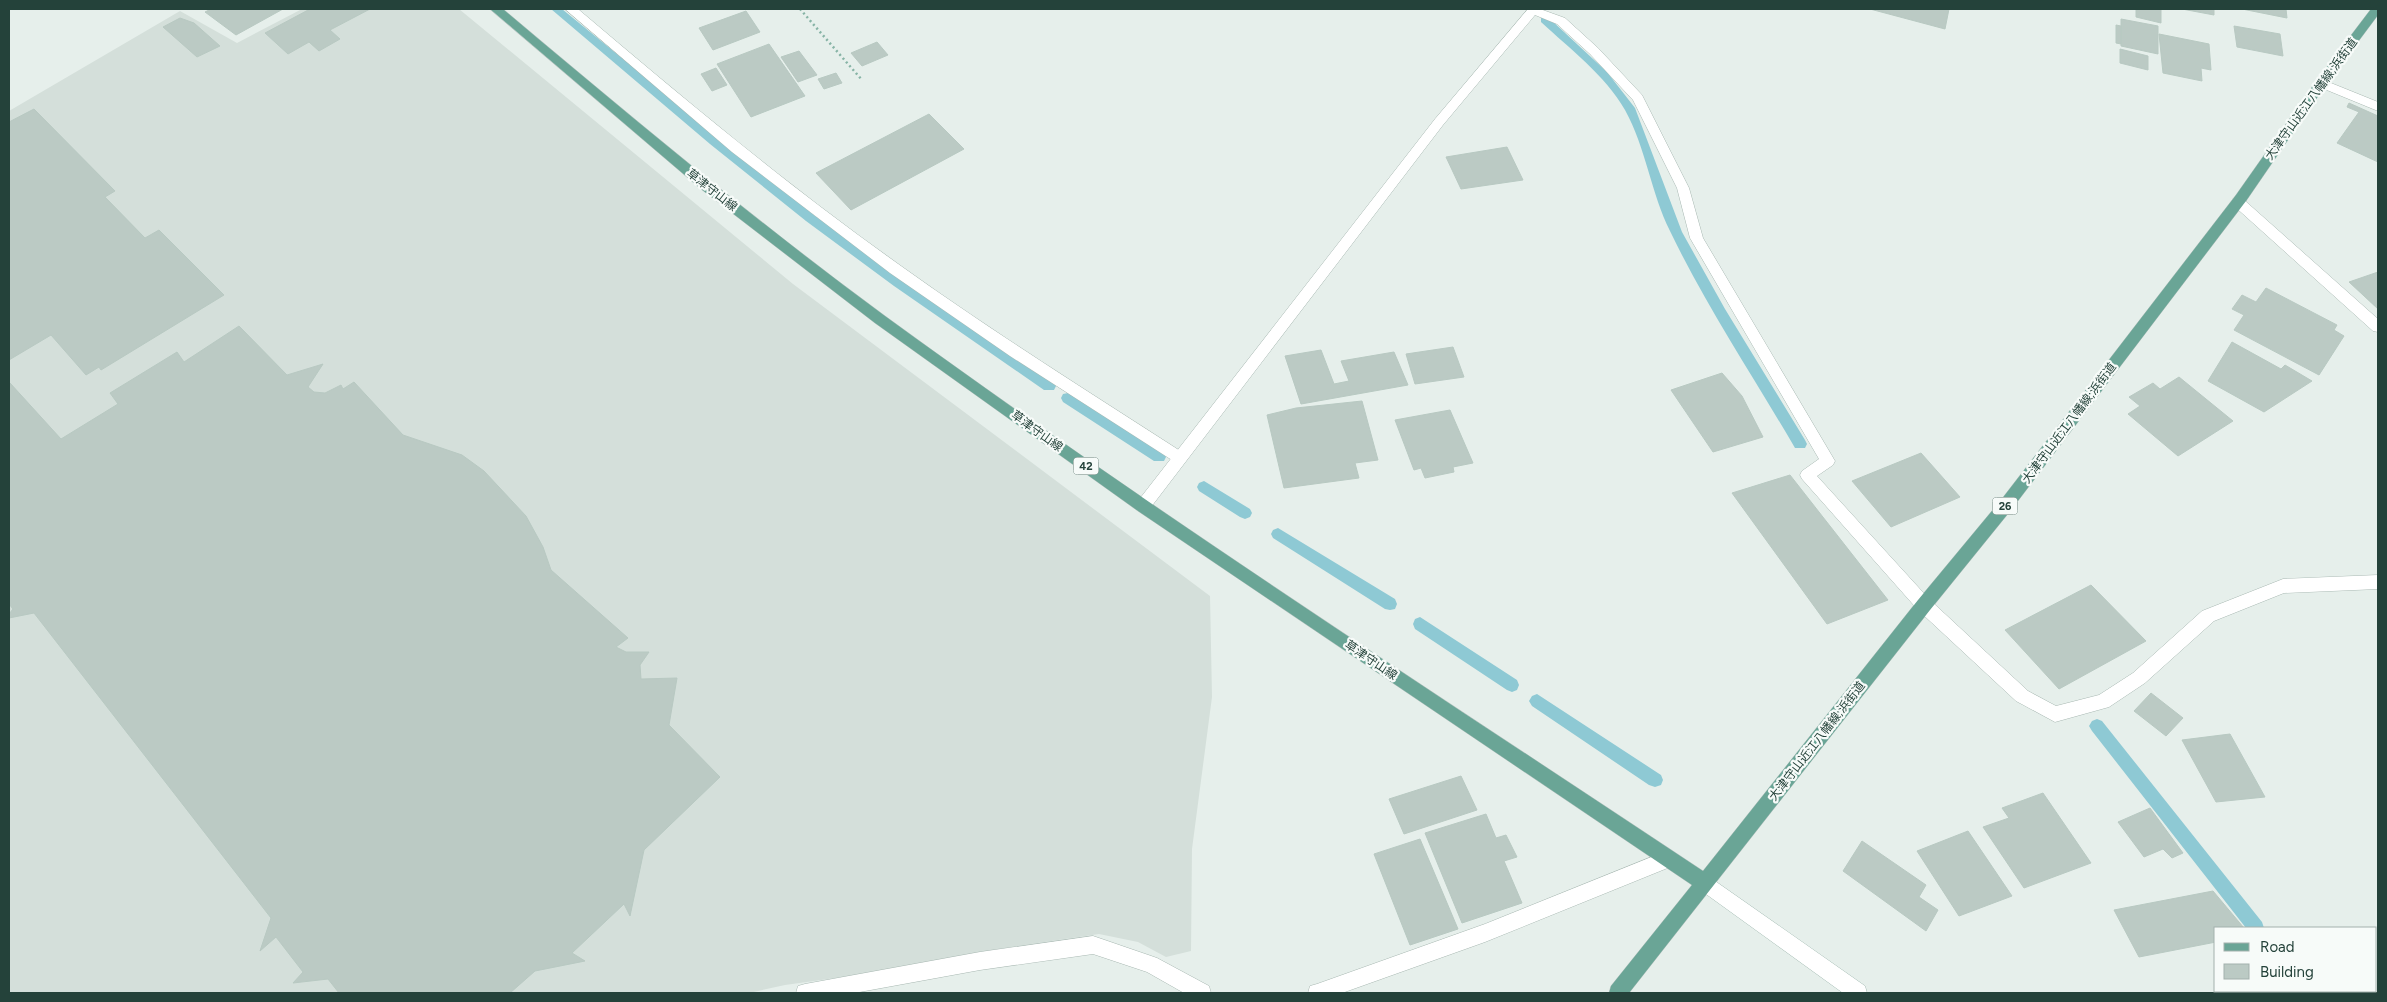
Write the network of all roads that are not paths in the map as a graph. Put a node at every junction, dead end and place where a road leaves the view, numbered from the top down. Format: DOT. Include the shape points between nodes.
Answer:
graph roads {
  1 [pos="496,9"];
  2 [pos="572,9"];
  3 [pos="2377,9"];
  4 [pos="1534,10"];
  5 [pos="2321,83"];
  6 [pos="2378,107"];
  7 [pos="2238,202"];
  8 [pos="2378,327"];
  9 [pos="1180,458"];
  10 [pos="1143,506"];
  11 [pos="2378,582"];
  12 [pos="1924,605"];
  13 [pos="1669,859"];
  14 [pos="1705,883"];
  15 [pos="805,993"];
  16 [pos="1202,993"];
  17 [pos="1317,993"];
  18 [pos="1618,993"];
  19 [pos="1858,993"];
  1 -- 10 [label="main road, 草津守山線 / 42" via="706,186 880,319"];
  2 -- 9 [label="street" via="736,149 895,269 1015,352"];
  3 -- 5 [label="main road, 大津守山近江八幡線;浜街道 / 26"];
  4 -- 9 [label="street" via="1439,122"];
  4 -- 12 [label="street" via="1561,22 1594,50 1638,98 1683,188 1697,238 1828,461 1807,475"];
  5 -- 6 [label="street"];
  5 -- 7 [label="main road, 大津守山近江八幡線;浜街道 / 26"];
  7 -- 8 [label="street"];
  7 -- 12 [label="main road, 大津守山近江八幡線;浜街道 / 26" via="2006,505"];
  9 -- 10 [label="street"];
  10 -- 13 [label="main road, 草津守山線 / 42"];
  11 -- 12 [label="street" via="2283,586 2208,616 2139,678 2103,702 2055,714 2022,696"];
  12 -- 14 [label="main road, 大津守山近江八幡線;浜街道 / 26"];
  13 -- 14 [label="main road, 草津守山線 / 42"];
  13 -- 17 [label="street" via="1485,933"];
  14 -- 18 [label="main road, 大津守山近江八幡線;浜街道 / 26"];
  14 -- 19 [label="street"];
  15 -- 16 [label="street" via="980,961 1093,945 1151,964"];
}
